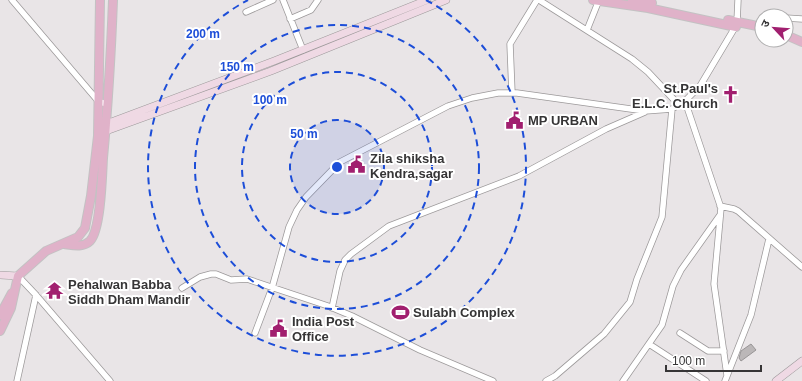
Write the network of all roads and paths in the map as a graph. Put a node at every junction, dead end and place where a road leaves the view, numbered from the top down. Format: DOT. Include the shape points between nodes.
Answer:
graph roads {
  1 [pos="12,0"];
  2 [pos="100,0"];
  3 [pos="113,0"];
  4 [pos="273,0"];
  5 [pos="283,0"];
  6 [pos="318,0"];
  7 [pos="427,0"];
  8 [pos="446,0"];
  9 [pos="538,0"];
  10 [pos="597,0"];
  11 [pos="632,0"];
  12 [pos="738,0"];
  13 [pos="246,12"];
  14 [pos="290,19"];
  15 [pos="737,24"];
  16 [pos="754,25"];
  17 [pos="587,30"];
  18 [pos="303,50"];
  19 [pos="512,93"];
  20 [pos="685,101"];
  21 [pos="99,102"];
  22 [pos="108,104"];
  23 [pos="680,105"];
  24 [pos="672,108"];
  25 [pos="645,111"];
  26 [pos="102,128"];
  27 [pos="720,206"];
  28 [pos="721,214"];
  29 [pos="769,239"];
  30 [pos="63,244"];
  31 [pos="802,267"];
  32 [pos="0,275"];
  33 [pos="18,276"];
  34 [pos="16,287"];
  35 [pos="182,288"];
  36 [pos="272,288"];
  37 [pos="36,295"];
  38 [pos="332,308"];
  39 [pos="0,315"];
  40 [pos="0,331"];
  41 [pos="255,333"];
  42 [pos="680,333"];
  43 [pos="649,344"];
  44 [pos="724,351"];
  45 [pos="802,361"];
  46 [pos="726,378"];
  47 [pos="17,381"];
  48 [pos="110,381"];
  49 [pos="493,381"];
  50 [pos="546,381"];
  51 [pos="623,381"];
  52 [pos="706,381"];
  53 [pos="776,381"];
  1 -- 21 [label="street"];
  2 -- 21 [label="main road"];
  3 -- 22 [label="main road"];
  4 -- 13 [label="street"];
  5 -- 14 [label="street"];
  6 -- 14 [label="street" via="311,10"];
  7 -- 18 [label="street"];
  8 -- 26 [label="street" via="271,71"];
  9 -- 17 [label="street"];
  9 -- 19 [label="street" via="510,44"];
  10 -- 15 [label="main road"];
  10 -- 17 [label="street"];
  11 -- 15 [label="main road"];
  12 -- 15 [label="street"];
  14 -- 18 [label="street"];
  15 -- 16 [label="main road"];
  15 -- 20 [label="street" via="706,78"];
  17 -- 23 [label="street" via="641,66"];
  18 -- 26 [label="street"];
  19 -- 25 [label="street"];
  19 -- 36 [label="street" via="472,98 448,106 340,162 297,210 289,227"];
  20 -- 23 [label="street"];
  20 -- 27 [label="street"];
  21 -- 22 [label="street"];
  21 -- 26 [label="main road"];
  22 -- 26 [label="main road"];
  23 -- 24 [label="street"];
  24 -- 25 [label="street"];
  24 -- 50 [label="street" via="662,217 630,302 604,334"];
  25 -- 38 [label="street" via="519,176 389,226 345,260"];
  26 -- 30 [label="main road" via="85,228 78,237"];
  26 -- 30 [label="main road" via="99,210 94,234 90,242 82,246"];
  27 -- 28 [label="street"];
  27 -- 29 [label="street" via="736,210"];
  28 -- 43 [label="street" via="681,270 673,286 662,325"];
  28 -- 44 [label="street" via="714,284"];
  29 -- 31 [label="street"];
  29 -- 46 [label="street" via="751,315"];
  30 -- 33 [label="main road" via="46,251"];
  32 -- 33 [label="street"];
  33 -- 34 [label="main road"];
  33 -- 37 [label="street"];
  34 -- 39 [label="main road"];
  34 -- 40 [label="main road" via="11,308"];
  35 -- 36 [label="street" via="200,277 211,274 231,280 247,279"];
  36 -- 38 [label="street"];
  36 -- 41 [label="street"];
  37 -- 47 [label="street"];
  37 -- 48 [label="street"];
  38 -- 49 [label="street"];
  42 -- 44 [label="street" via="708,351"];
  43 -- 51 [label="street"];
  43 -- 52 [label="street"];
  44 -- 46 [label="street"];
  45 -- 53 [label="street"];
}
